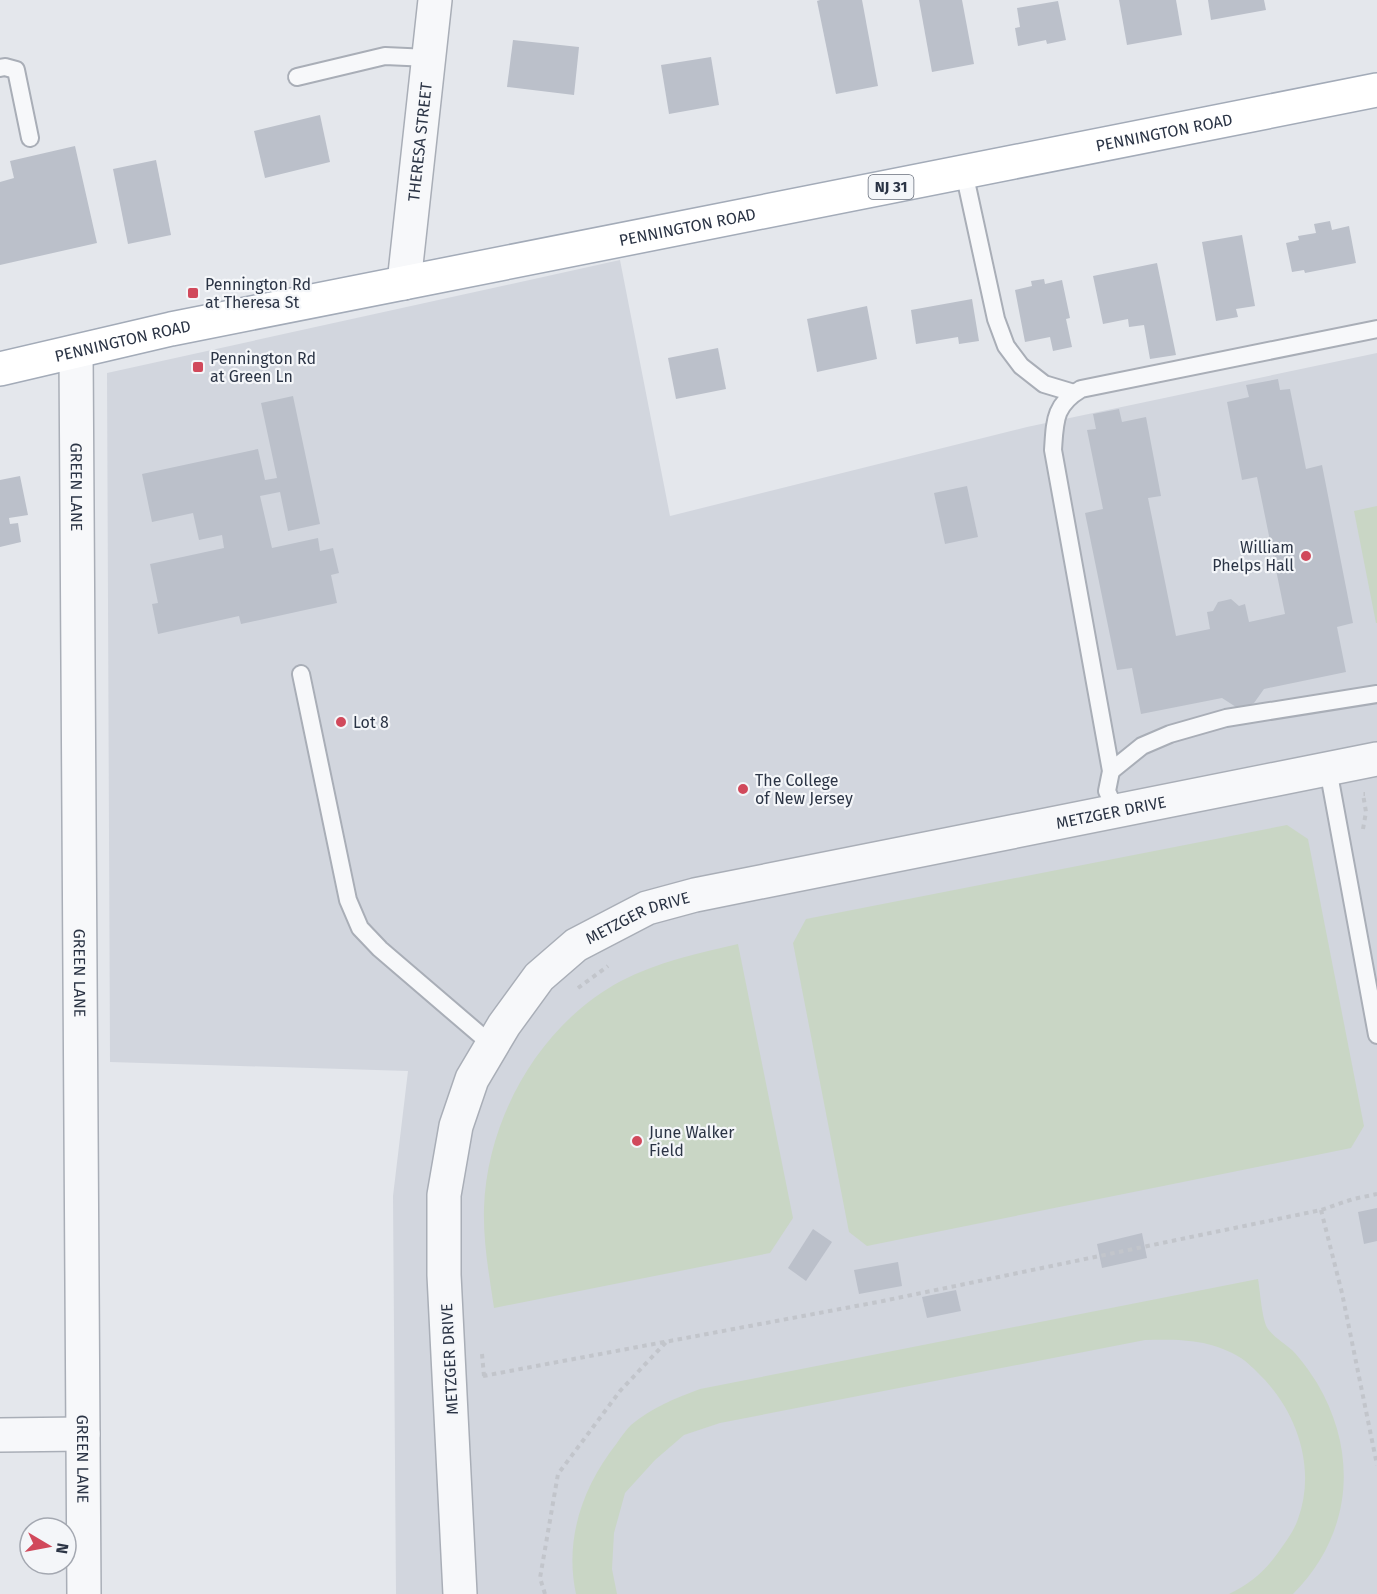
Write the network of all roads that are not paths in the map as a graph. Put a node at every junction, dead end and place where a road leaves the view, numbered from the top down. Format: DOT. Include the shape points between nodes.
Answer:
graph roads {
  1 [pos="435,0"];
  2 [pos="429,58"];
  3 [pos="0,68"];
  4 [pos="297,77"];
  5 [pos="1377,90"];
  6 [pos="30,138"];
  7 [pos="964,172"];
  8 [pos="404,283"];
  9 [pos="1377,329"];
  10 [pos="76,352"];
  11 [pos="0,369"];
  12 [pos="1074,393"];
  13 [pos="301,674"];
  14 [pos="1377,694"];
  15 [pos="1377,759"];
  16 [pos="1328,769"];
  17 [pos="1111,771"];
  18 [pos="1116,811"];
  19 [pos="1377,1035"];
  20 [pos="492,1045"];
  21 [pos="83,1434"];
  22 [pos="0,1435"];
  23 [pos="84,1594"];
  24 [pos="460,1594"];
  1 -- 2 [label="street, THERESA STREET"];
  2 -- 4 [label="lane" via="385,56"];
  2 -- 8 [label="street, THERESA STREET"];
  3 -- 6 [label="lane" via="16,70"];
  5 -- 7 [label="main road, PENNINGTON ROAD / NJ 31"];
  7 -- 8 [label="main road, PENNINGTON ROAD / NJ 31"];
  7 -- 12 [label="lane" via="996,319 1006,346 1021,366 1044,384"];
  8 -- 10 [label="main road, PENNINGTON ROAD / NJ 31"];
  9 -- 12 [label="lane" via="1081,388"];
  10 -- 11 [label="main road, PENNINGTON ROAD / NJ 31"];
  10 -- 21 [label="street, GREEN LANE"];
  12 -- 17 [label="lane" via="1066,397 1057,411 1053,450"];
  13 -- 20 [label="lane" via="348,900 360,928"];
  14 -- 17 [label="lane" via="1226,718 1181,731 1142,746"];
  15 -- 16 [label="street, METZGER DRIVE"];
  16 -- 18 [label="street, METZGER DRIVE"];
  16 -- 19 [label="lane"];
  17 -- 18 [label="lane" via="1107,791"];
  18 -- 20 [label="street, METZGER DRIVE" via="694,895 647,908 576,945 539,977"];
  20 -- 24 [label="street, METZGER DRIVE" via="472,1079 459,1117 444,1195 444,1275"];
  21 -- 22 [label="street"];
  21 -- 23 [label="street, GREEN LANE"];
}
